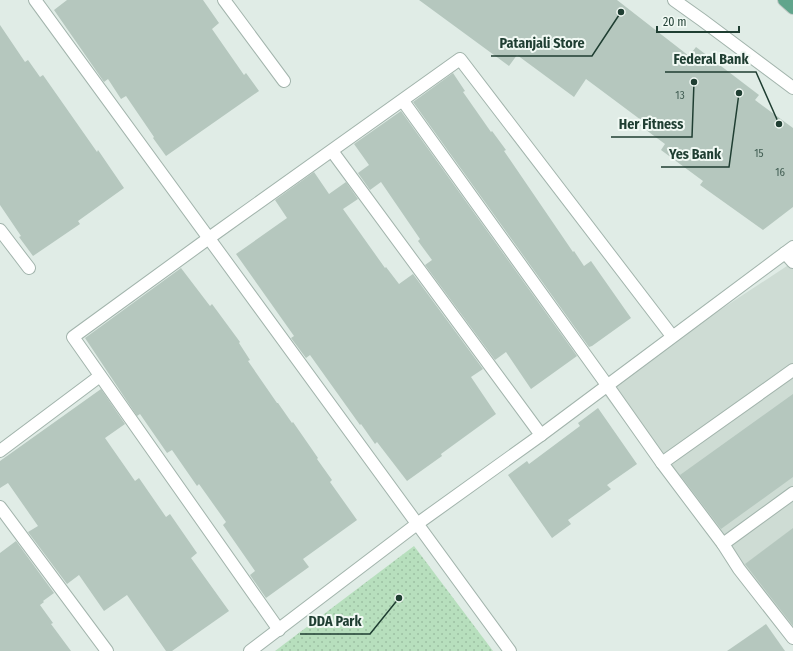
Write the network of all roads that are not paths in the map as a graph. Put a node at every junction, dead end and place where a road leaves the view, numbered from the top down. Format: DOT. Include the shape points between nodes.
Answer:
graph roads {
  1 [pos="35,0"];
  2 [pos="224,0"];
  3 [pos="674,0"];
  4 [pos="784,0"];
  5 [pos="793,8"];
  6 [pos="284,81"];
  7 [pos="793,88"];
  8 [pos="403,101"];
  9 [pos="332,151"];
  10 [pos="0,230"];
  11 [pos="209,238"];
  12 [pos="789,250"];
  13 [pos="793,262"];
  14 [pos="29,268"];
  15 [pos="672,336"];
  16 [pos="793,370"];
  17 [pos="100,376"];
  18 [pos="607,385"];
  19 [pos="540,435"];
  20 [pos="0,451"];
  21 [pos="662,463"];
  22 [pos="793,493"];
  23 [pos="0,507"];
  24 [pos="418,524"];
  25 [pos="723,544"];
  26 [pos="279,630"];
  27 [pos="793,638"];
  28 [pos="107,651"];
  29 [pos="250,651"];
  30 [pos="510,651"];
  1 -- 11 [label="street"];
  2 -- 6 [label="street"];
  3 -- 7 [label="street"];
  4 -- 5 [label="main road"];
  8 -- 9 [label="street"];
  8 -- 15 [label="street" via="460,59"];
  8 -- 18 [label="street"];
  9 -- 11 [label="street"];
  9 -- 19 [label="street"];
  10 -- 14 [label="street"];
  11 -- 17 [label="street" via="73,337"];
  11 -- 24 [label="street"];
  12 -- 13 [label="street"];
  12 -- 15 [label="street"];
  15 -- 18 [label="street"];
  16 -- 21 [label="street"];
  17 -- 20 [label="street"];
  17 -- 26 [label="street"];
  18 -- 19 [label="street"];
  18 -- 21 [label="street"];
  19 -- 24 [label="street"];
  21 -- 25 [label="street"];
  22 -- 25 [label="street"];
  23 -- 28 [label="street"];
  24 -- 26 [label="street"];
  24 -- 30 [label="street"];
  25 -- 27 [label="street" via="739,569"];
  26 -- 29 [label="street"];
}
